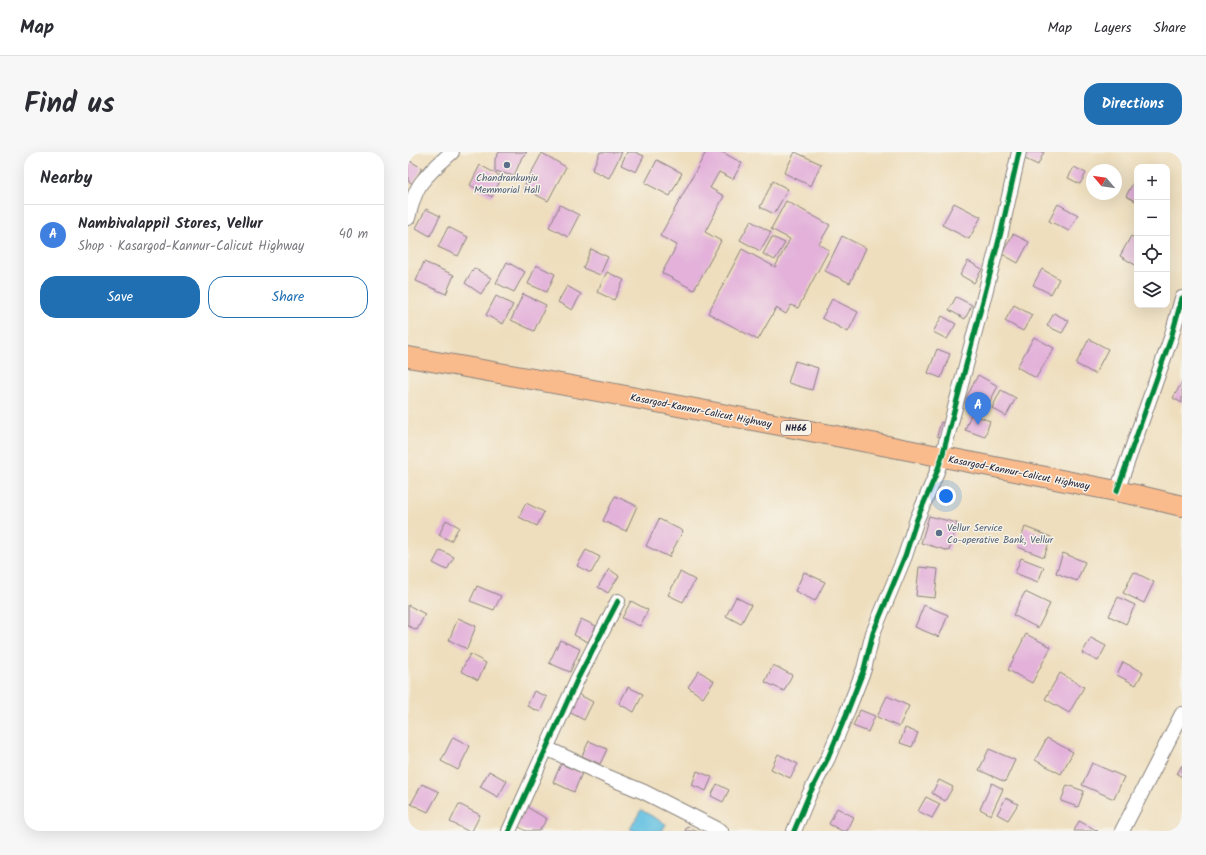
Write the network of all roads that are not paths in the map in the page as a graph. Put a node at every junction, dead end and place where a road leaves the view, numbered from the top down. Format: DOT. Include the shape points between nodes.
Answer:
graph roads {
  1 [pos="452,152"];
  2 [pos="1019,152"];
  3 [pos="408,218"];
  4 [pos="1182,298"];
  5 [pos="408,357"];
  6 [pos="942,457"];
  7 [pos="1117,491"];
  8 [pos="1182,506"];
  9 [pos="618,601"];
  10 [pos="1182,714"];
  11 [pos="546,748"];
  12 [pos="509,831"];
  13 [pos="721,831"];
  14 [pos="794,831"];
  15 [pos="1122,831"];
  1 -- 3 [label="street" via="421,183"];
  2 -- 6 [label="street" via="1001,232"];
  4 -- 7 [label="street" via="1171,338"];
  5 -- 6 [label="highway, Kasargod-Kannur-Calicut Highway / NH66" via="575,386"];
  6 -- 7 [label="highway, Kasargod-Kannur-Calicut Highway / NH66"];
  6 -- 14 [label="street" via="873,633 864,669 846,715"];
  7 -- 8 [label="highway, Kasargod-Kannur-Calicut Highway / NH66"];
  9 -- 11 [label="street" via="577,680"];
  10 -- 15 [label="street"];
  11 -- 12 [label="street"];
  11 -- 13 [label="street" via="644,792"];
}
